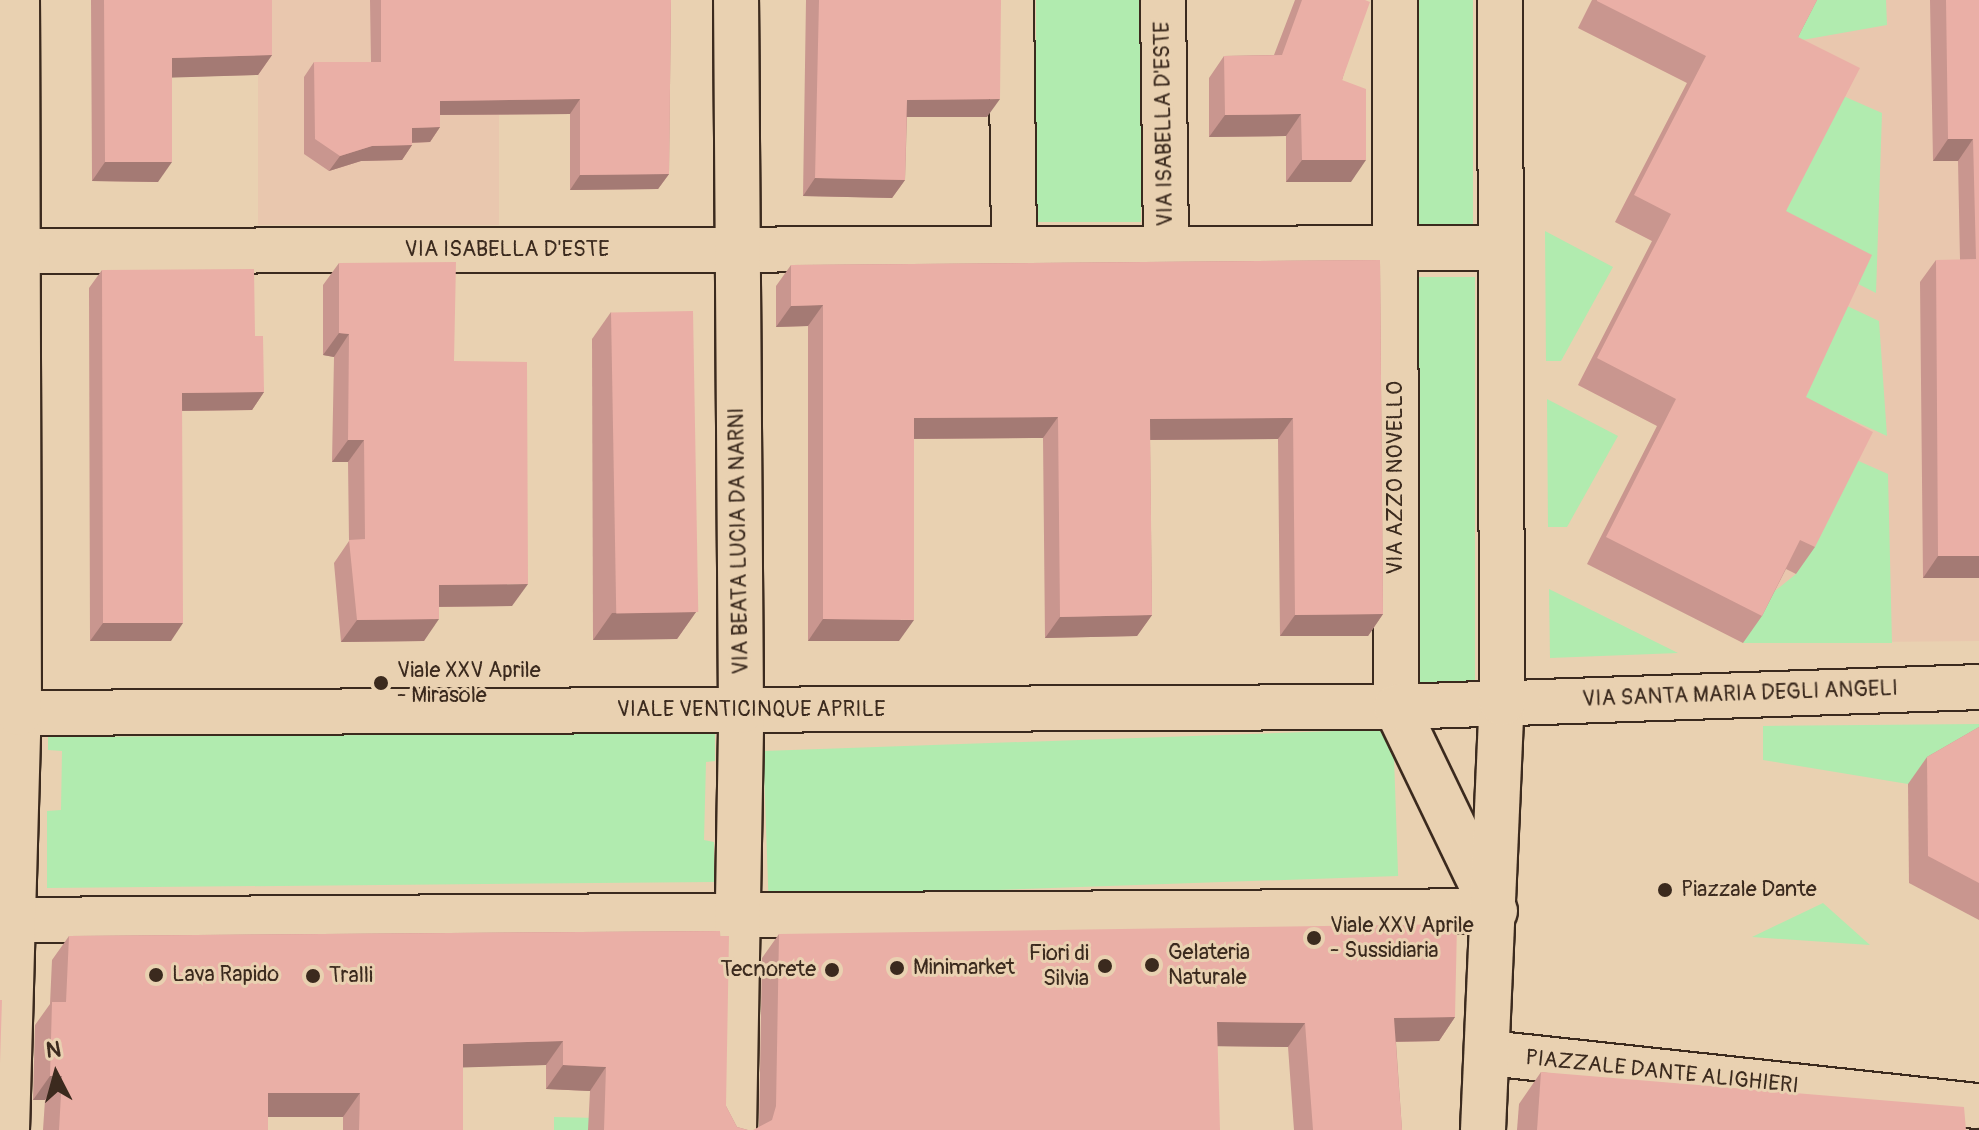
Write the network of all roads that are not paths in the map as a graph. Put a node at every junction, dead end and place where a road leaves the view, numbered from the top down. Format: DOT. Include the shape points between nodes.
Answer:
graph roads {
  1 [pos="17,0"];
  2 [pos="736,0"];
  3 [pos="1011,0"];
  4 [pos="1163,0"];
  5 [pos="1395,0"];
  6 [pos="1500,0"];
  7 [pos="1501,248"];
  8 [pos="1014,249"];
  9 [pos="1166,249"];
  10 [pos="1395,249"];
  11 [pos="735,250"];
  12 [pos="9,251"];
  13 [pos="1979,687"];
  14 [pos="1502,703"];
  15 [pos="1396,707"];
  16 [pos="741,711"];
  17 [pos="9,713"];
  18 [pos="1495,911"];
  19 [pos="740,914"];
  20 [pos="7,920"];
  21 [pos="1489,1053"];
  22 [pos="1978,1106"];
  23 [pos="1979,1123"];
  24 [pos="7,1130"];
  25 [pos="734,1130"];
  26 [pos="1483,1130"];
  1 -- 12 [label="street"];
  2 -- 11 [label="street, VIA BEATA LUCIA DA NARNI"];
  3 -- 8 [label="street"];
  4 -- 9 [label="street, VIA ISABELLA D'ESTE"];
  5 -- 10 [label="street, VIA AZZO NOVELLO"];
  6 -- 7 [label="street"];
  7 -- 10 [label="street"];
  7 -- 14 [label="street"];
  8 -- 9 [label="street, VIA ISABELLA D'ESTE"];
  8 -- 11 [label="street, VIA ISABELLA D'ESTE"];
  9 -- 10 [label="street, VIA ISABELLA D'ESTE"];
  10 -- 15 [label="street, VIA AZZO NOVELLO"];
  11 -- 12 [label="street, VIA ISABELLA D'ESTE"];
  11 -- 16 [label="street, VIA BEATA LUCIA DA NARNI"];
  12 -- 17 [label="street"];
  13 -- 14 [label="street, VIA SANTA MARIA DEGLI ANGELI"];
  14 -- 15 [label="street, VIALE VENTICINQUE APRILE"];
  14 -- 18 [label="street"];
  15 -- 16 [label="street, VIALE VENTICINQUE APRILE"];
  15 -- 18 [label="street"];
  16 -- 17 [label="street, VIALE VENTICINQUE APRILE"];
  16 -- 19 [label="street, VIA BEATA LUCIA DA NARNI"];
  17 -- 20 [label="street"];
  18 -- 19 [label="street"];
  18 -- 21 [label="street"];
  19 -- 20 [label="street"];
  19 -- 25 [label="street, VIA BEATA LUCIA DA NARNI"];
  20 -- 24 [label="street"];
  21 -- 22 [label="street, PIAZZALE DANTE ALIGHIERI"];
  21 -- 26 [label="street"];
  22 -- 23 [label="street"];
}
